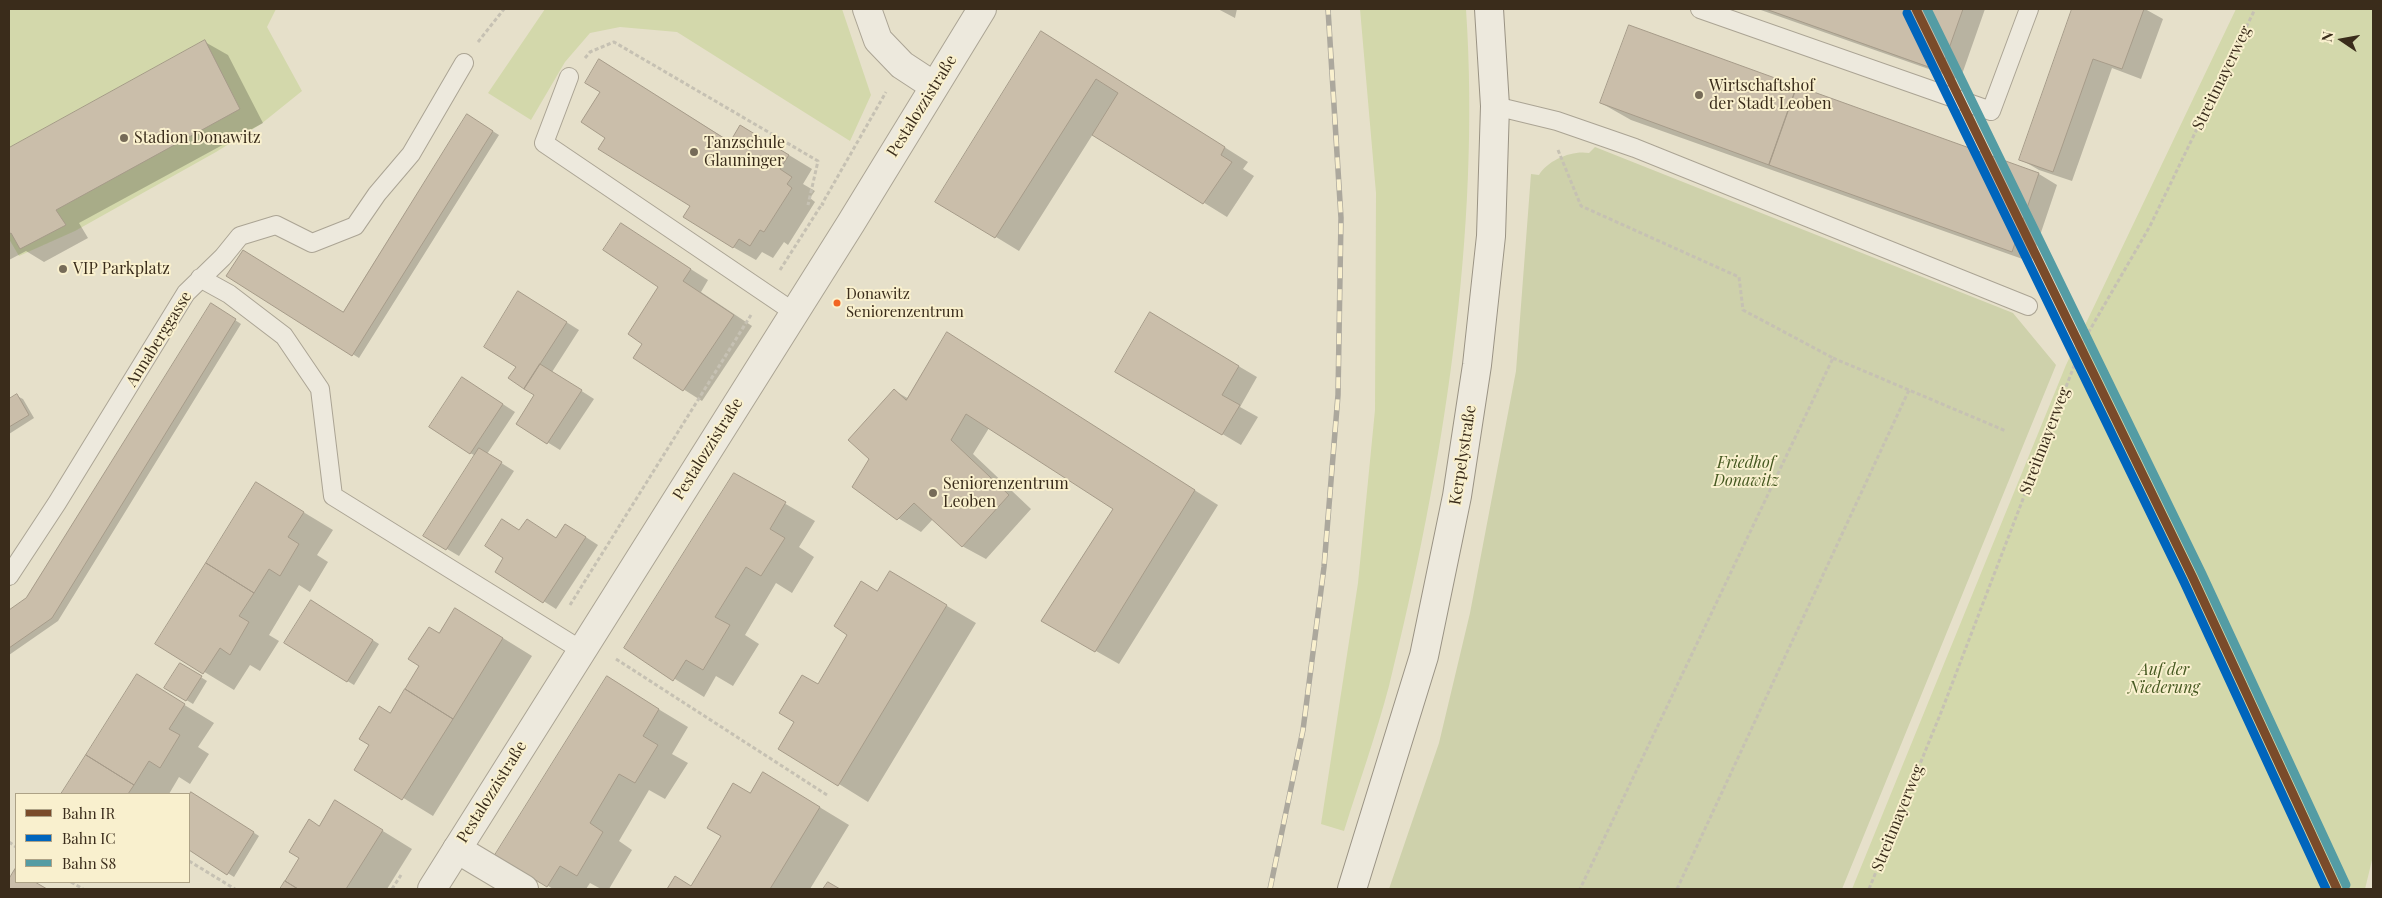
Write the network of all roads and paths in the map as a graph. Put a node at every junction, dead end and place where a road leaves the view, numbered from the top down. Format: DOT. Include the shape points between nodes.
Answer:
graph roads {
  1 [pos="504,9"];
  2 [pos="868,9"];
  3 [pos="982,9"];
  4 [pos="1489,9"];
  5 [pos="1700,9"];
  6 [pos="2029,9"];
  7 [pos="2255,9"];
  8 [pos="464,63"];
  9 [pos="569,77"];
  10 [pos="934,86"];
  11 [pos="1495,106"];
  12 [pos="1544,118"];
  13 [pos="808,204"];
  14 [pos="822,204"];
  15 [pos="200,278"];
  16 [pos="766,293"];
  17 [pos="2028,306"];
  18 [pos="795,313"];
  19 [pos="1833,358"];
  20 [pos="1909,390"];
  21 [pos="2006,431"];
  22 [pos="9,576"];
  23 [pos="553,632"];
  24 [pos="581,650"];
  25 [pos="827,795"];
  26 [pos="457,849"];
  27 [pos="190,862"];
  28 [pos="403,873"];
  29 [pos="235,889"];
  30 [pos="392,889"];
  31 [pos="432,889"];
  32 [pos="524,889"];
  33 [pos="1352,889"];
  34 [pos="1580,889"];
  35 [pos="1677,889"];
  36 [pos="1869,889"];
  1 -- 8 [label="path" via="484,31"];
  2 -- 10 [label="street" via="878,40 902,65"];
  3 -- 10 [label="street, Pestalozzistraße"];
  4 -- 11 [label="street, Kerpelystraße"];
  5 -- 6 [label="lane" via="1991,110"];
  7 -- 36 [label="path, Streitmayerweg" via="2150,226 2084,340 1942,710"];
  8 -- 15 [label="lane, Annaberggasse" via="411,154 354,226 312,243 276,224 240,236"];
  9 -- 13 [label="path" via="590,52 614,42 818,161"];
  9 -- 16 [label="lane" via="544,143"];
  10 -- 18 [label="street, Pestalozzistraße"];
  11 -- 12 [label="lane"];
  11 -- 33 [label="street, Kerpelystraße" via="1491,236 1477,365 1457,496 1424,656"];
  12 -- 17 [label="lane" via="1635,148"];
  12 -- 19 [label="path" via="1581,206 1739,277 1743,310"];
  14 -- 16 [label="path"];
  15 -- 22 [label="lane, Annaberggasse" via="186,292"];
  15 -- 23 [label="lane" via="230,294 284,336 320,389 333,496"];
  16 -- 18 [label="lane"];
  16 -- 23 [label="path"];
  18 -- 24 [label="street, Pestalozzistraße"];
  19 -- 20 [label="path"];
  19 -- 34 [label="path"];
  20 -- 21 [label="path"];
  20 -- 35 [label="path"];
  23 -- 24 [label="lane"];
  24 -- 25 [label="path" via="612,656"];
  24 -- 26 [label="street, Pestalozzistraße"];
  26 -- 31 [label="street, Pestalozzistraße"];
  26 -- 32 [label="street"];
  27 -- 29 [label="path"];
  28 -- 30 [label="path"];
}
